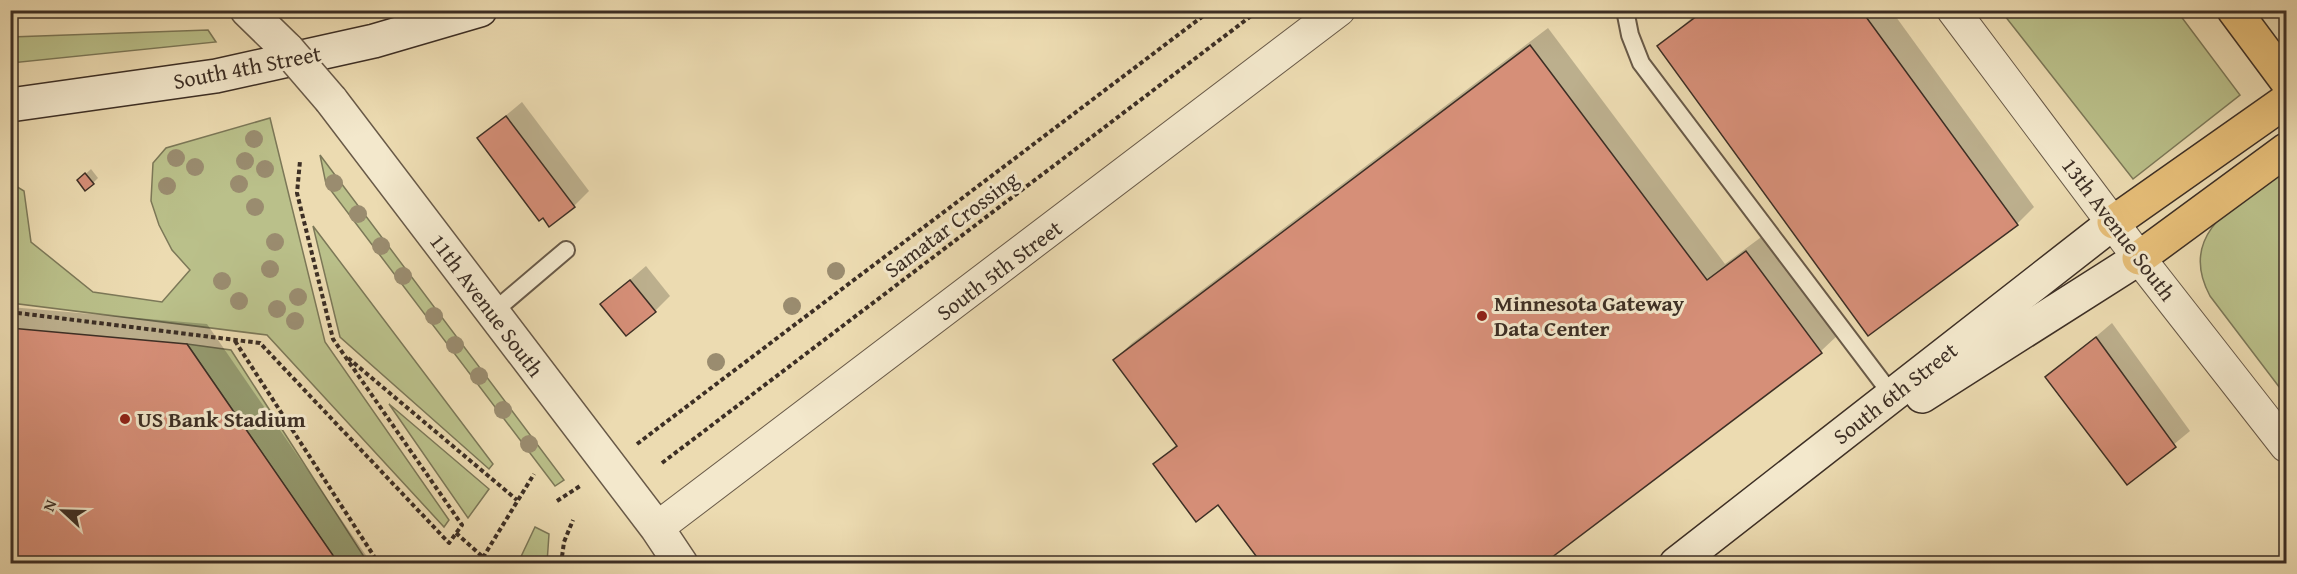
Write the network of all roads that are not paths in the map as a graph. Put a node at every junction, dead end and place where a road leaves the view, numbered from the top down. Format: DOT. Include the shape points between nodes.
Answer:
graph roads {
  1 [pos="247,10"];
  2 [pos="274,10"];
  3 [pos="480,10"];
  4 [pos="1339,10"];
  5 [pos="1625,10"];
  6 [pos="1953,10"];
  7 [pos="2234,10"];
  8 [pos="288,50"];
  9 [pos="2286,80"];
  10 [pos="2286,101"];
  11 [pos="10,105"];
  12 [pos="2286,150"];
  13 [pos="2114,222"];
  14 [pos="566,250"];
  15 [pos="2139,258"];
  16 [pos="493,312"];
  17 [pos="1892,395"];
  18 [pos="2286,446"];
  19 [pos="1758,500"];
  20 [pos="657,528"];
  21 [pos="681,564"];
  22 [pos="1677,564"];
  1 -- 8 [label="main road, 11th Avenue South"];
  2 -- 8 [label="main road, 11th Avenue South"];
  3 -- 11 [label="main road, South 4th Street" via="374,41 216,76"];
  4 -- 20 [label="street, South 5th Street"];
  5 -- 17 [label="lane" via="1641,63"];
  6 -- 13 [label="street, 13th Avenue South"];
  7 -- 9 [label="highway"];
  8 -- 16 [label="main road, 11th Avenue South, bridge" via="331,100"];
  10 -- 13 [label="highway"];
  12 -- 15 [label="highway"];
  13 -- 15 [label="street, 13th Avenue South"];
  13 -- 17 [label="main road, South 6th Street"];
  14 -- 16 [label="lane"];
  15 -- 18 [label="street, 13th Avenue South"];
  15 -- 19 [label="main road"];
  16 -- 20 [label="main road, 11th Avenue South"];
  17 -- 19 [label="main road, South 6th Street"];
  19 -- 22 [label="main road, South 6th Street"];
  20 -- 21 [label="main road, 11th Avenue South"];
}
